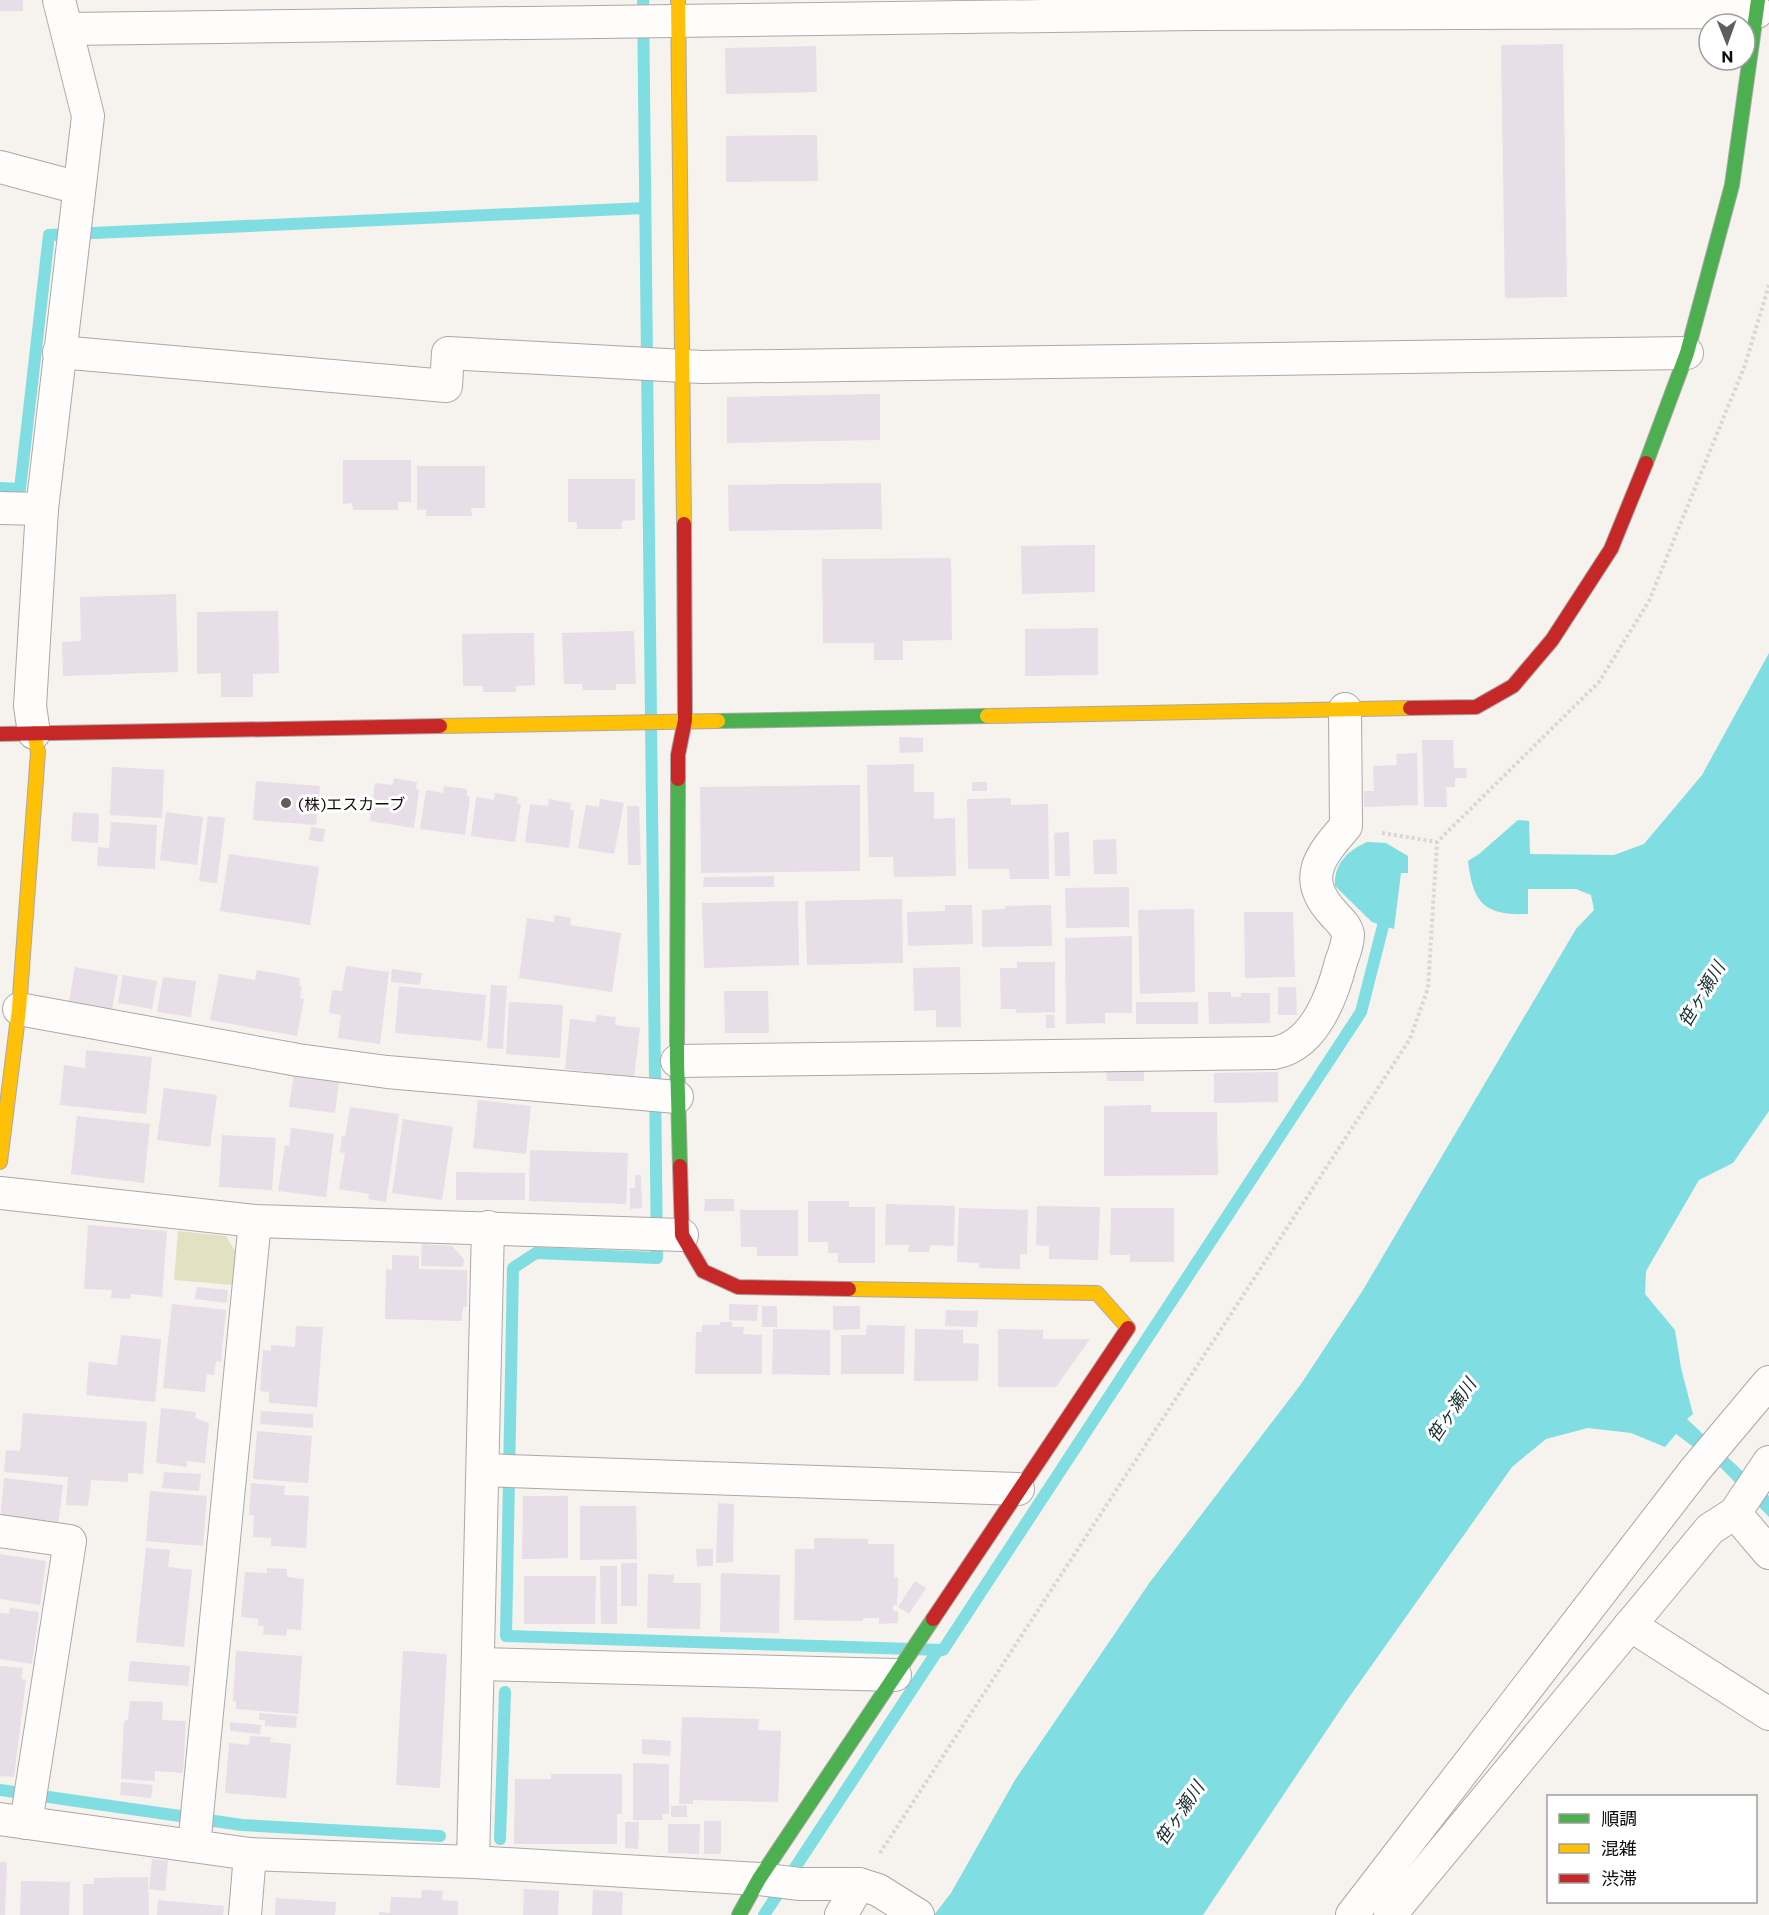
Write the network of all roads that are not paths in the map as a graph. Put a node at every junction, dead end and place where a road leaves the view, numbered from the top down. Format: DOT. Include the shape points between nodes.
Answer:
graph roads {
  1 [pos="1630,6"];
  2 [pos="1758,6"];
  3 [pos="1195,7"];
  4 [pos="63,14"];
  5 [pos="661,16"];
  6 [pos="0,167"];
  7 [pos="79,188"];
  8 [pos="59,351"];
  9 [pos="1687,353"];
  10 [pos="659,366"];
  11 [pos="0,508"];
  12 [pos="42,509"];
  13 [pos="1345,709"];
  14 [pos="685,720"];
  15 [pos="34,733"];
  16 [pos="0,734"];
  17 [pos="19,1009"];
  18 [pos="677,1061"];
  19 [pos="660,1096"];
  20 [pos="3,1110"];
  21 [pos="0,1162"];
  22 [pos="0,1193"];
  23 [pos="255,1221"];
  24 [pos="488,1227"];
  25 [pos="665,1234"];
  26 [pos="1769,1382"];
  27 [pos="501,1471"];
  28 [pos="1751,1488"];
  29 [pos="1018,1489"];
  30 [pos="0,1531"];
  31 [pos="1769,1553"];
  32 [pos="1630,1625"];
  33 [pos="478,1665"];
  34 [pos="901,1666"];
  35 [pos="1769,1714"];
  36 [pos="22,1808"];
  37 [pos="196,1828"];
  38 [pos="250,1854"];
  39 [pos="473,1862"];
  40 [pos="775,1881"];
  41 [pos="869,1887"];
  42 [pos="245,1915"];
  43 [pos="739,1915"];
  44 [pos="840,1915"];
  45 [pos="918,1915"];
  46 [pos="1352,1915"];
  47 [pos="1390,1915"];
  1 -- 2 [label="street"];
  1 -- 3 [label="street"];
  2 -- 9 [label="street" via="1732,185"];
  3 -- 5 [label="street"];
  4 -- 5 [label="street"];
  4 -- 7 [label="street" via="88,116"];
  5 -- 10 [label="street"];
  6 -- 7 [label="street"];
  7 -- 8 [label="street"];
  8 -- 10 [label="street" via="446,386 448,353"];
  8 -- 12 [label="street"];
  9 -- 10 [label="street"];
  9 -- 13 [label="street" via="1611,549 1552,640 1513,686 1476,707"];
  10 -- 14 [label="street"];
  11 -- 12 [label="street"];
  12 -- 15 [label="street" via="30,706"];
  13 -- 14 [label="street"];
  13 -- 18 [label="street" via="1346,826 1324,852 1316,885 1320,899 1346,927 1348,937 1333,992 1307,1034 1292,1048 1274,1053"];
  14 -- 15 [label="street"];
  14 -- 18 [label="street" via="678,755"];
  15 -- 16 [label="street"];
  15 -- 17 [label="street" via="38,752"];
  17 -- 19 [label="street" via="298,1060 387,1072"];
  17 -- 20 [label="street"];
  18 -- 19 [label="street"];
  19 -- 25 [label="street"];
  20 -- 21 [label="street"];
  22 -- 23 [label="street"];
  23 -- 24 [label="street"];
  23 -- 37 [label="street"];
  24 -- 25 [label="street"];
  24 -- 27 [label="street"];
  25 -- 29 [label="street" via="703,1271 738,1287 1097,1293 1128,1328"];
  26 -- 46 [label="street"];
  27 -- 29 [label="street"];
  27 -- 33 [label="street"];
  28 -- 31 [label="street"];
  28 -- 32 [label="street" via="1710,1528"];
  29 -- 34 [label="street"];
  30 -- 36 [label="street" via="70,1540"];
  32 -- 35 [label="street"];
  32 -- 47 [label="street"];
  33 -- 34 [label="street"];
  33 -- 39 [label="street"];
  34 -- 40 [label="street"];
  36 -- 37 [label="street"];
  37 -- 38 [label="street"];
  38 -- 39 [label="street"];
  38 -- 42 [label="street"];
  39 -- 40 [label="street"];
  40 -- 41 [label="street"];
  40 -- 43 [label="street"];
  41 -- 44 [label="street"];
  41 -- 45 [label="street"];
}
